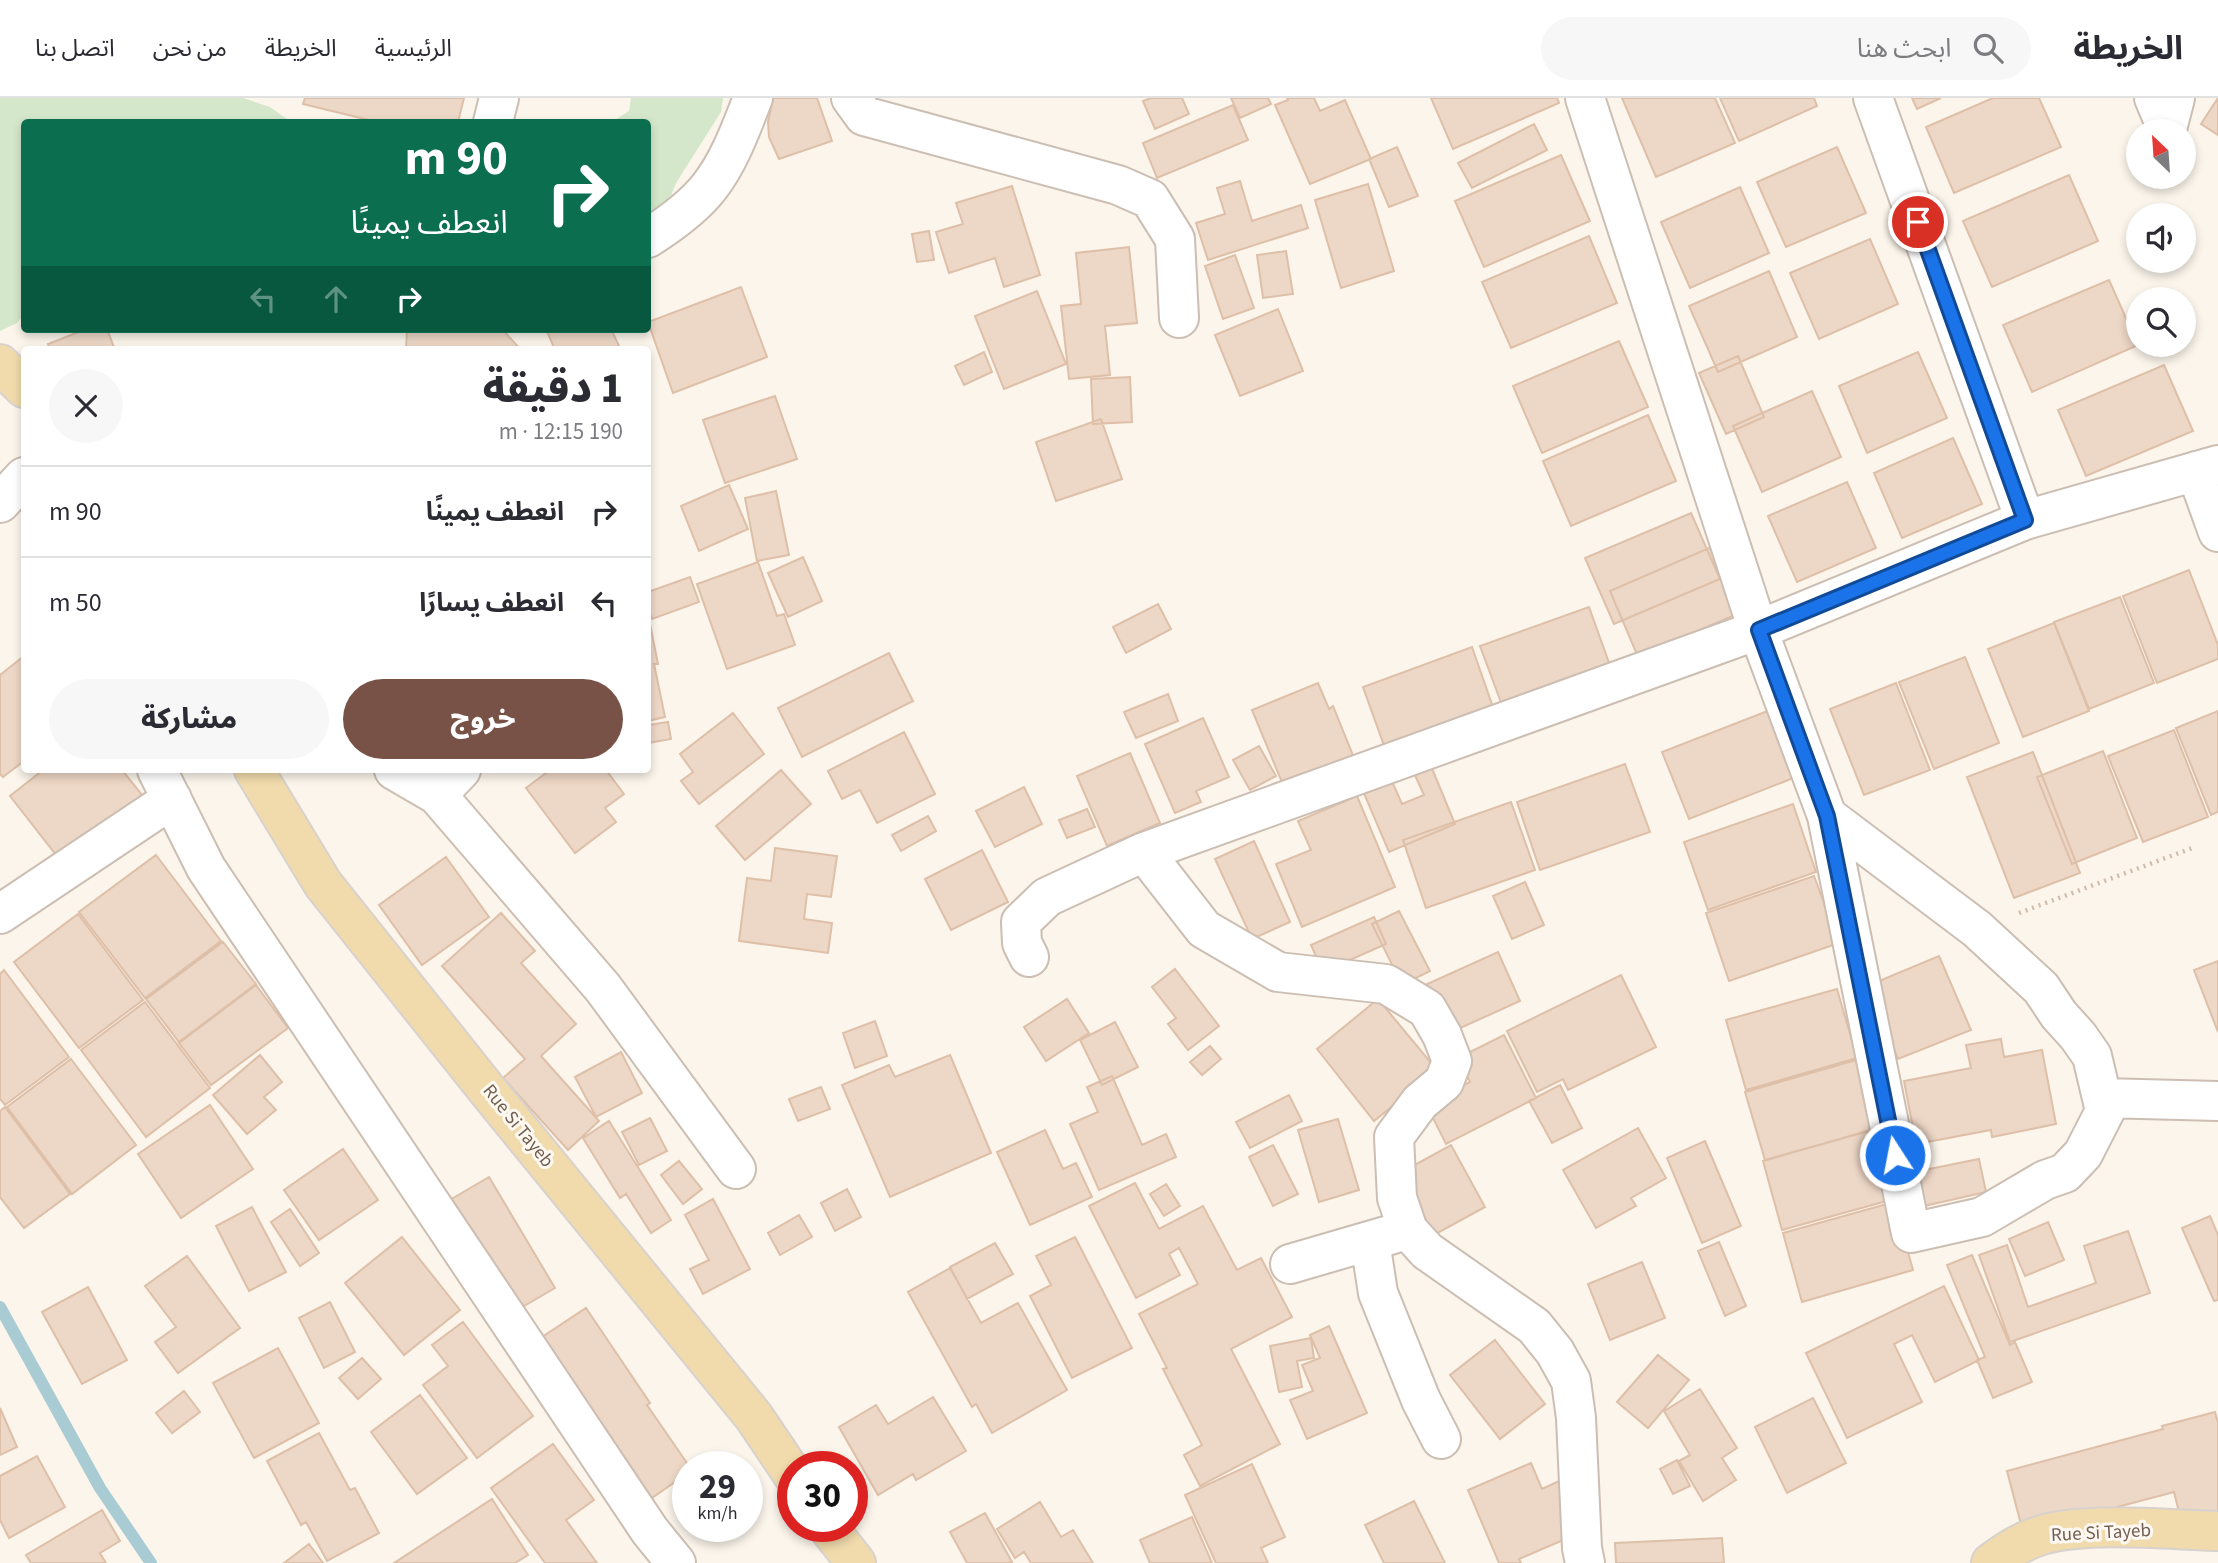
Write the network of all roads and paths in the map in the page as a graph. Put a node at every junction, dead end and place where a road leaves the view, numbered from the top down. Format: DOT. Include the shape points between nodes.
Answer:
graph roads {
  1 [pos="499,98"];
  2 [pos="753,98"];
  3 [pos="851,98"];
  4 [pos="1585,98"];
  5 [pos="1873,98"];
  6 [pos="2154,98"];
  7 [pos="2175,98"];
  8 [pos="494,119"];
  9 [pos="651,236"];
  10 [pos="1179,318"];
  11 [pos="2207,468"];
  12 [pos="21,480"];
  13 [pos="0,503"];
  14 [pos="2025,520"];
  15 [pos="2218,532"];
  16 [pos="1759,630"];
  17 [pos="256,773"];
  18 [pos="408,773"];
  19 [pos="449,782"];
  20 [pos="164,784"];
  21 [pos="1827,816"];
  22 [pos="2195,847"];
  23 [pos="1144,852"];
  24 [pos="0,914"];
  25 [pos="1977,929"];
  26 [pos="1028,957"];
  27 [pos="2102,1098"];
  28 [pos="2218,1101"];
  29 [pos="736,1169"];
  30 [pos="1408,1230"];
  31 [pos="1370,1241"];
  32 [pos="1290,1264"];
  33 [pos="1441,1439"];
  34 [pos="777,1451"];
  35 [pos="2218,1531"];
  36 [pos="840,1542"];
  37 [pos="676,1563"];
  38 [pos="856,1563"];
  39 [pos="1586,1563"];
  40 [pos="1991,1563"];
  1 -- 8 [label="street"];
  2 -- 9 [label="street" via="730,154 710,186 685,212"];
  3 -- 10 [label="street" via="864,116 1118,185 1150,199 1175,239"];
  4 -- 16 [label="street"];
  5 -- 14 [label="street"];
  6 -- 7 [label="street" via="2167,130"];
  11 -- 14 [label="street"];
  11 -- 15 [label="street"];
  12 -- 13 [label="street"];
  14 -- 16 [label="street"];
  16 -- 21 [label="street"];
  16 -- 23 [label="street"];
  17 -- 34 [label="main road, Rue Si Tayeb" via="323,884"];
  18 -- 19 [label="street"];
  19 -- 29 [label="street"];
  20 -- 24 [label="street"];
  20 -- 37 [label="street" via="206,868 642,1520"];
  21 -- 25 [label="street"];
  21 -- 27 [label="street" via="1911,1233 1982,1217 2065,1173 2096,1131 2105,1111"];
  22 -- 25 [label="path"];
  23 -- 26 [label="street" via="1047,897 1021,922"];
  23 -- 30 [label="street" via="1204,929 1278,972 1386,984 1427,1009 1452,1061 1444,1082 1420,1102 1394,1138 1397,1198"];
  25 -- 27 [label="street" via="2041,988 2078,1036 2092,1056"];
  27 -- 28 [label="street"];
  30 -- 31 [label="street"];
  30 -- 39 [label="street" via="1427,1251 1534,1326 1571,1381"];
  31 -- 32 [label="street"];
  31 -- 33 [label="street" via="1378,1293"];
  35 -- 40 [label="main road, Rue Si Tayeb" via="2075,1530 2035,1537"];
  36 -- 38 [label="main road"];
}
